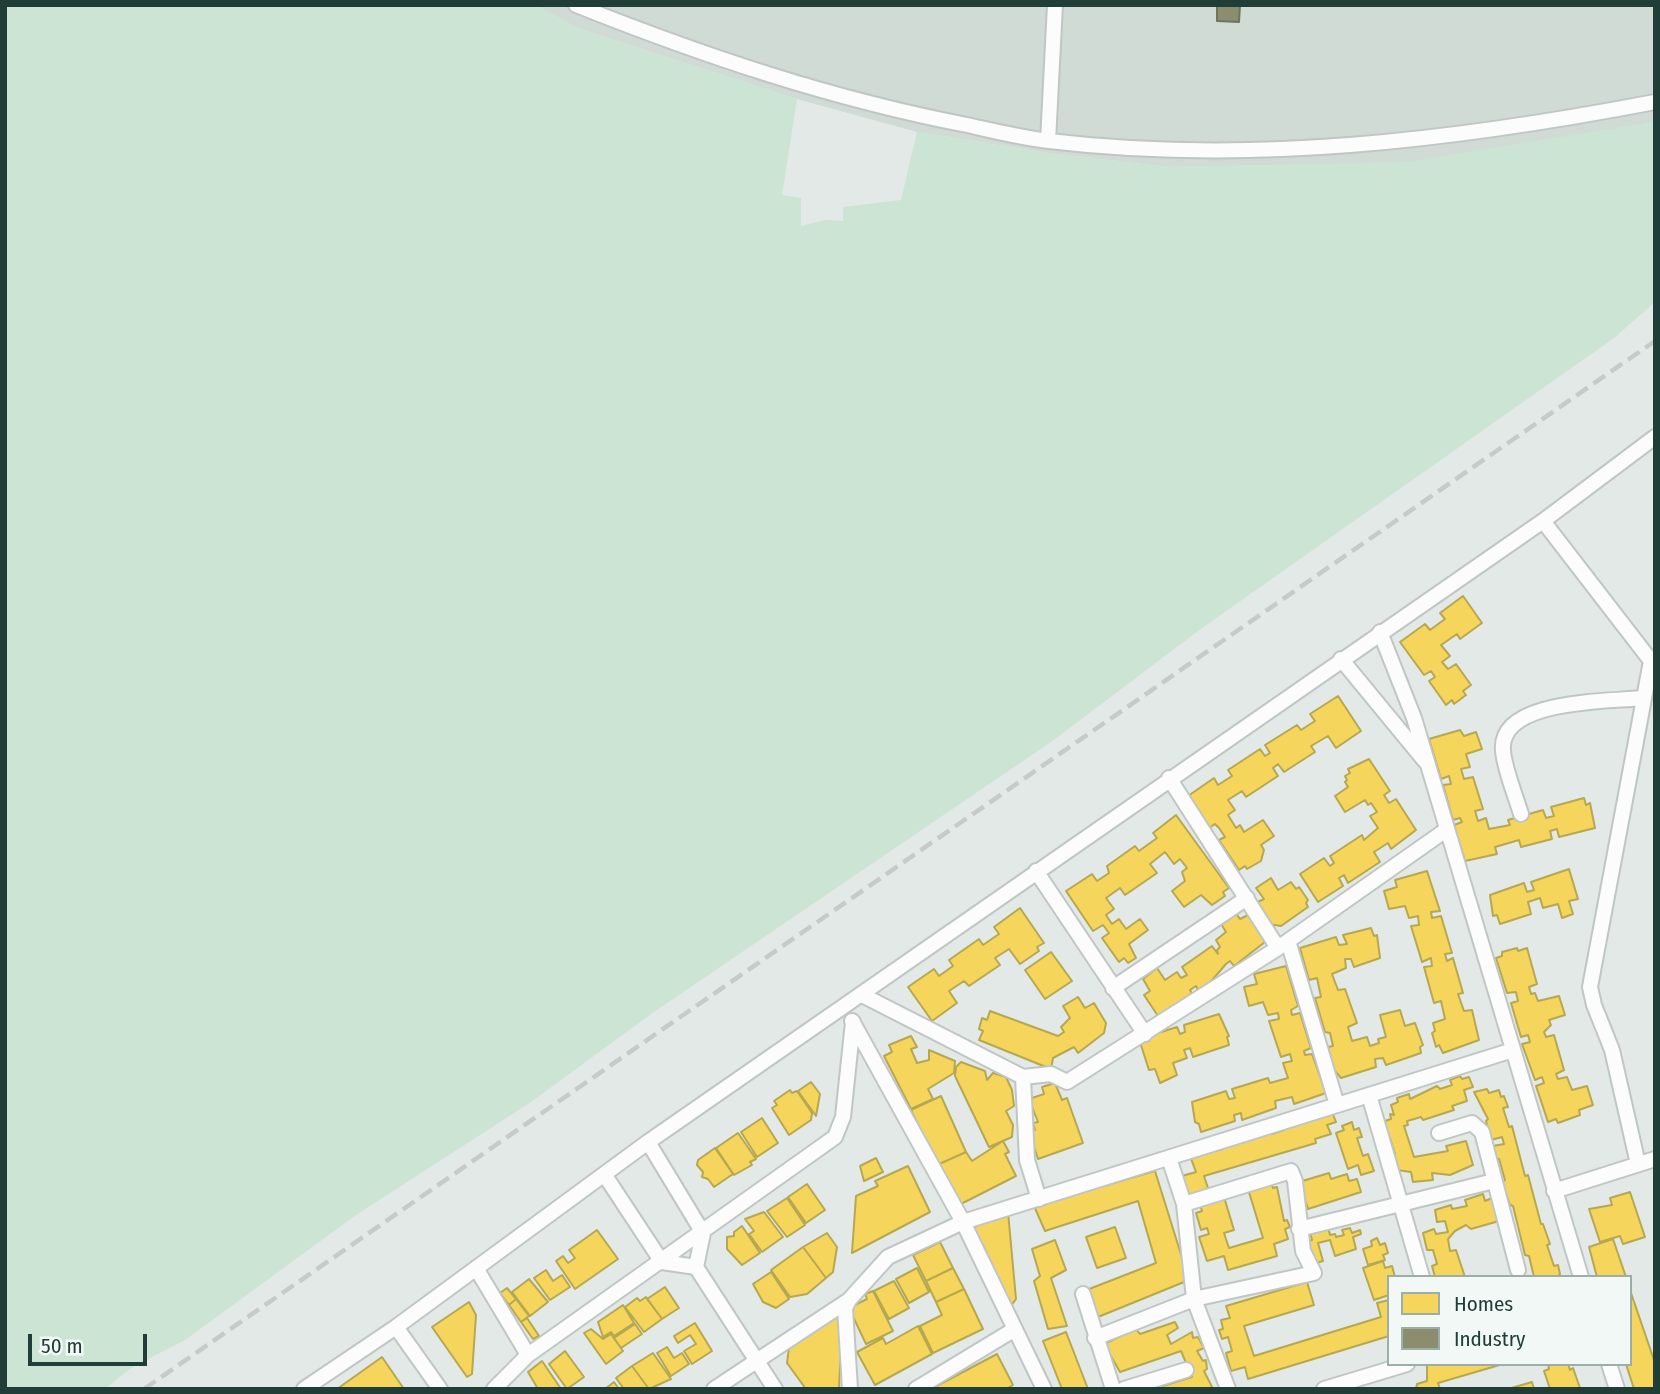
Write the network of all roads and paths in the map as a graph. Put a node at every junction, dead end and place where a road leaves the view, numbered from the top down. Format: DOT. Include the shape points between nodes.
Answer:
graph roads {
  1 [pos="1055,5"];
  2 [pos="580,6"];
  3 [pos="1655,102"];
  4 [pos="1048,141"];
  5 [pos="1655,437"];
  6 [pos="1543,521"];
  7 [pos="1380,632"];
  8 [pos="1653,658"];
  9 [pos="1341,659"];
  10 [pos="1642,698"];
  11 [pos="1426,762"];
  12 [pos="1169,778"];
  13 [pos="1521,814"];
  14 [pos="1446,830"];
  15 [pos="1036,871"];
  16 [pos="1247,898"];
  17 [pos="1283,944"];
  18 [pos="1113,988"];
  19 [pos="862,995"];
  20 [pos="845,1007"];
  21 [pos="853,1022"];
  22 [pos="1145,1034"];
  23 [pos="1513,1050"];
  24 [pos="1023,1077"];
  25 [pos="1368,1096"];
  26 [pos="1336,1105"];
  27 [pos="1439,1133"];
  28 [pos="648,1142"];
  29 [pos="1169,1158"];
  30 [pos="1655,1159"];
  31 [pos="1638,1164"];
  32 [pos="604,1174"];
  33 [pos="1494,1181"];
  34 [pos="1554,1191"];
  35 [pos="1039,1199"];
  36 [pos="1184,1204"];
  37 [pos="1400,1206"];
  38 [pos="963,1222"];
  39 [pos="1299,1228"];
  40 [pos="703,1233"];
  41 [pos="663,1262"];
  42 [pos="696,1267"];
  43 [pos="476,1268"];
  44 [pos="1518,1270"];
  45 [pos="1421,1275"];
  46 [pos="1580,1275"];
  47 [pos="1083,1294"];
  48 [pos="1194,1299"];
  49 [pos="849,1300"];
  50 [pos="396,1327"];
  51 [pos="1015,1329"];
  52 [pos="1095,1338"];
  53 [pos="528,1355"];
  54 [pos="756,1360"];
  55 [pos="1400,1366"];
  56 [pos="1610,1366"];
  57 [pos="1186,1370"];
  58 [pos="304,1389"];
  59 [pos="440,1389"];
  60 [pos="494,1389"];
  61 [pos="714,1389"];
  62 [pos="775,1389"];
  63 [pos="850,1389"];
  64 [pos="916,1389"];
  65 [pos="1044,1389"];
  66 [pos="1113,1389"];
  67 [pos="1124,1389"];
  68 [pos="1228,1389"];
  69 [pos="1324,1389"];
  70 [pos="1618,1389"];
  1 -- 4 [label="street"];
  2 -- 4 [label="street" via="797,86"];
  3 -- 4 [label="street" via="1486,131 1298,149 1236,151"];
  5 -- 6 [label="street"];
  6 -- 7 [label="street"];
  6 -- 8 [label="street"];
  7 -- 9 [label="street"];
  7 -- 11 [label="street" via="1407,696"];
  8 -- 10 [label="street"];
  9 -- 11 [label="street"];
  9 -- 12 [label="street"];
  10 -- 13 [label="street" via="1535,710 1519,718 1507,733 1503,751"];
  10 -- 31 [label="street" via="1590,987 1612,1049"];
  11 -- 14 [label="street"];
  12 -- 15 [label="street"];
  12 -- 16 [label="street"];
  14 -- 17 [label="street"];
  14 -- 23 [label="street"];
  15 -- 18 [label="street"];
  15 -- 19 [label="street"];
  16 -- 17 [label="street"];
  16 -- 18 [label="street"];
  17 -- 22 [label="street"];
  17 -- 26 [label="street"];
  18 -- 22 [label="street"];
  19 -- 20 [label="street"];
  19 -- 24 [label="street"];
  20 -- 21 [label="street"];
  20 -- 28 [label="street"];
  21 -- 38 [label="street"];
  21 -- 40 [label="street" via="843,1117 835,1137"];
  22 -- 24 [label="street" via="1067,1082 1051,1074"];
  23 -- 25 [label="street"];
  23 -- 34 [label="street"];
  24 -- 35 [label="street" via="1027,1160"];
  25 -- 26 [label="street"];
  25 -- 37 [label="street"];
  26 -- 29 [label="street"];
  27 -- 33 [label="street" via="1472,1123 1478,1126"];
  28 -- 32 [label="street"];
  28 -- 40 [label="street"];
  29 -- 35 [label="street"];
  29 -- 36 [label="street"];
  30 -- 31 [label="street"];
  31 -- 34 [label="street"];
  32 -- 41 [label="street"];
  32 -- 43 [label="street"];
  33 -- 37 [label="street"];
  33 -- 44 [label="street"];
  34 -- 46 [label="street"];
  35 -- 38 [label="street"];
  36 -- 39 [label="street" via="1291,1171"];
  36 -- 48 [label="street"];
  37 -- 39 [label="street"];
  37 -- 45 [label="street"];
  38 -- 49 [label="street" via="888,1257"];
  38 -- 51 [label="street"];
  39 -- 48 [label="street" via="1314,1273"];
  40 -- 41 [label="street"];
  40 -- 42 [label="street"];
  41 -- 42 [label="street"];
  41 -- 53 [label="street"];
  42 -- 54 [label="street"];
  43 -- 50 [label="street"];
  43 -- 53 [label="street"];
  47 -- 52 [label="street"];
  48 -- 52 [label="street"];
  48 -- 68 [label="street"];
  49 -- 54 [label="street"];
  49 -- 63 [label="street" via="845,1308"];
  50 -- 58 [label="street"];
  50 -- 59 [label="street"];
  51 -- 64 [label="street"];
  51 -- 65 [label="street"];
  52 -- 66 [label="street"];
  53 -- 60 [label="street"];
  54 -- 61 [label="street"];
  54 -- 62 [label="street"];
  55 -- 69 [label="street"];
  56 -- 70 [label="street"];
  57 -- 67 [label="street"];
}
